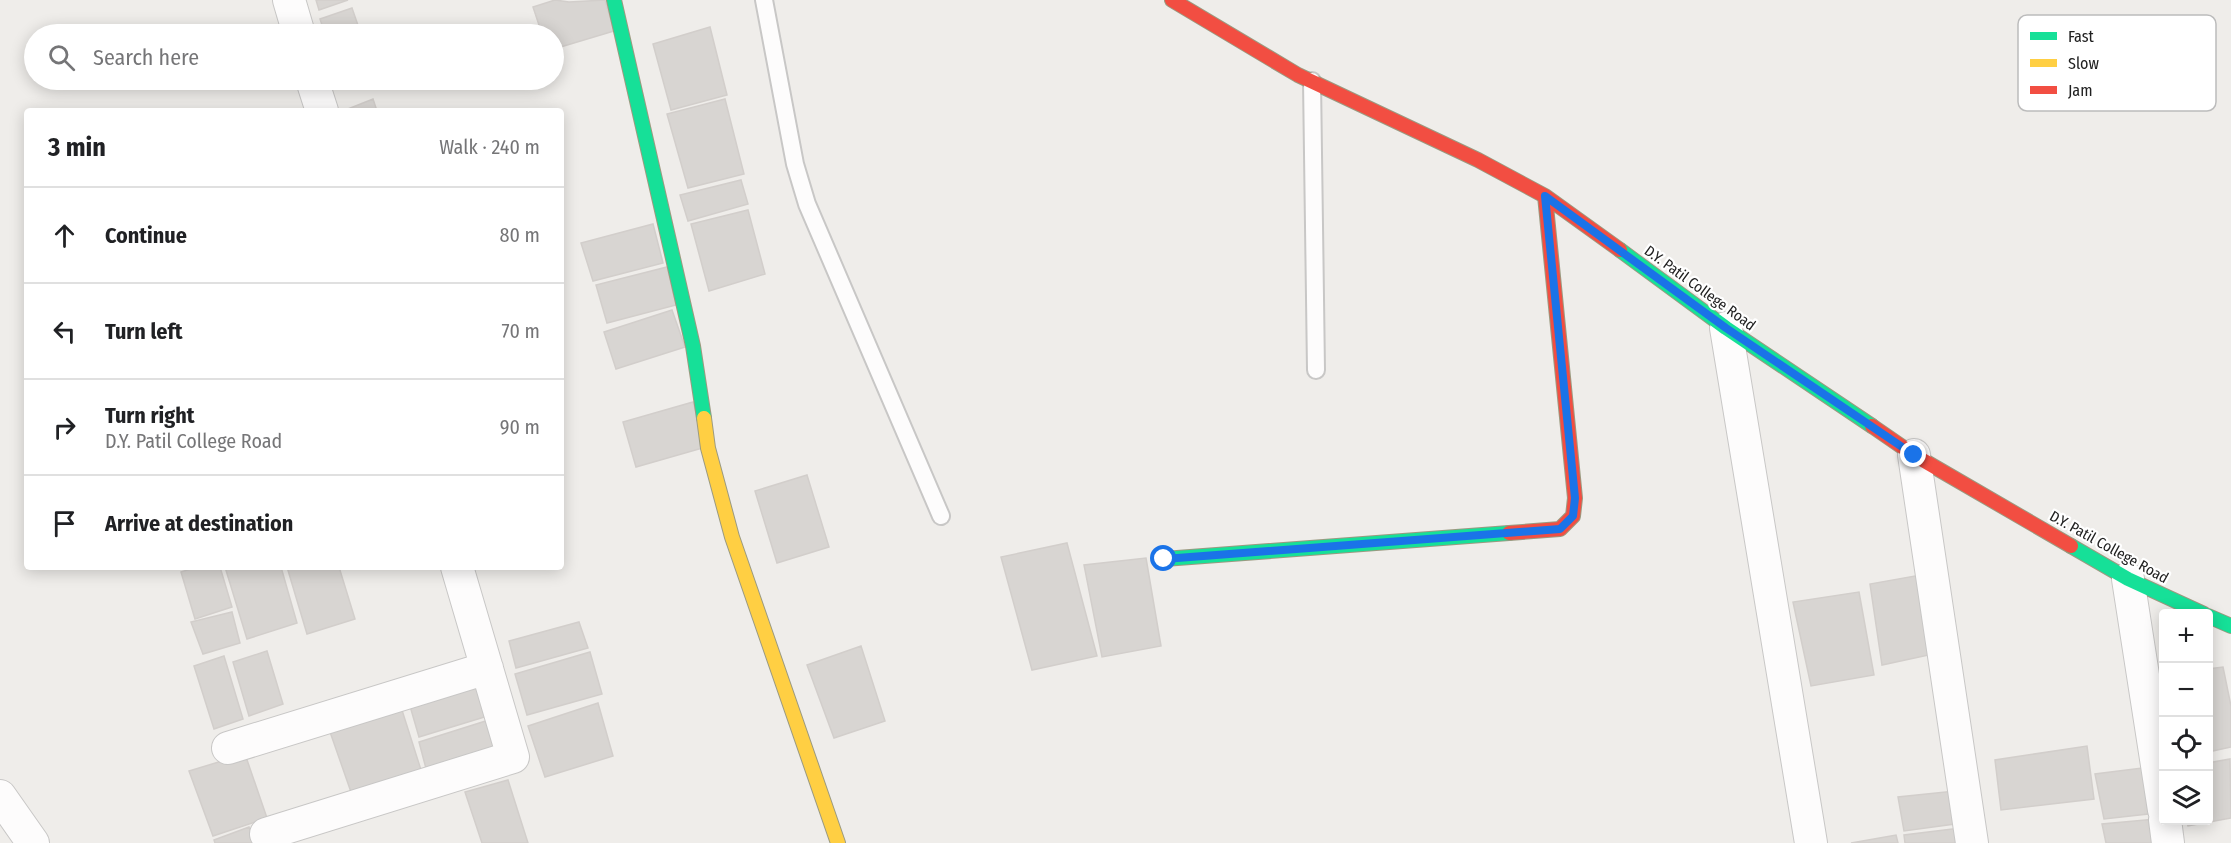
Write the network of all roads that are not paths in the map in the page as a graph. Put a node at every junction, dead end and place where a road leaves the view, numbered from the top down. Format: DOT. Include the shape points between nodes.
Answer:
graph roads {
  1 [pos="289,0"];
  2 [pos="614,0"];
  3 [pos="764,0"];
  4 [pos="1172,0"];
  5 [pos="296,24"];
  6 [pos="1312,81"];
  7 [pos="315,90"];
  8 [pos="321,108"];
  9 [pos="1545,196"];
  10 [pos="1726,328"];
  11 [pos="1316,370"];
  12 [pos="1914,455"];
  13 [pos="941,516"];
  14 [pos="1164,559"];
  15 [pos="458,570"];
  16 [pos="2128,579"];
  17 [pos="2193,609"];
  18 [pos="2213,618"];
  19 [pos="2231,626"];
  20 [pos="487,668"];
  21 [pos="228,748"];
  22 [pos="2159,784"];
  23 [pos="0,796"];
  24 [pos="2166,825"];
  25 [pos="266,834"];
  26 [pos="33,843"];
  27 [pos="838,843"];
  28 [pos="1811,843"];
  29 [pos="1972,843"];
  30 [pos="2169,843"];
  1 -- 5 [label="street"];
  2 -- 27 [label="street" via="693,346 708,448 732,537"];
  3 -- 13 [label="lane" via="795,164 807,204"];
  4 -- 6 [label="street, D.Y. Patil College Road"];
  6 -- 9 [label="street, D.Y. Patil College Road"];
  6 -- 11 [label="lane"];
  7 -- 8 [label="street"];
  9 -- 10 [label="street, D.Y. Patil College Road"];
  9 -- 14 [label="street" via="1575,498 1573,516 1560,529"];
  10 -- 12 [label="street, D.Y. Patil College Road"];
  10 -- 28 [label="street"];
  12 -- 16 [label="street, D.Y. Patil College Road"];
  12 -- 29 [label="street"];
  15 -- 20 [label="street"];
  16 -- 17 [label="street, D.Y. Patil College Road"];
  16 -- 22 [label="street"];
  18 -- 19 [label="street"];
  20 -- 21 [label="street"];
  20 -- 25 [label="street" via="513,758"];
  23 -- 26 [label="street"];
  24 -- 30 [label="street"];
}
